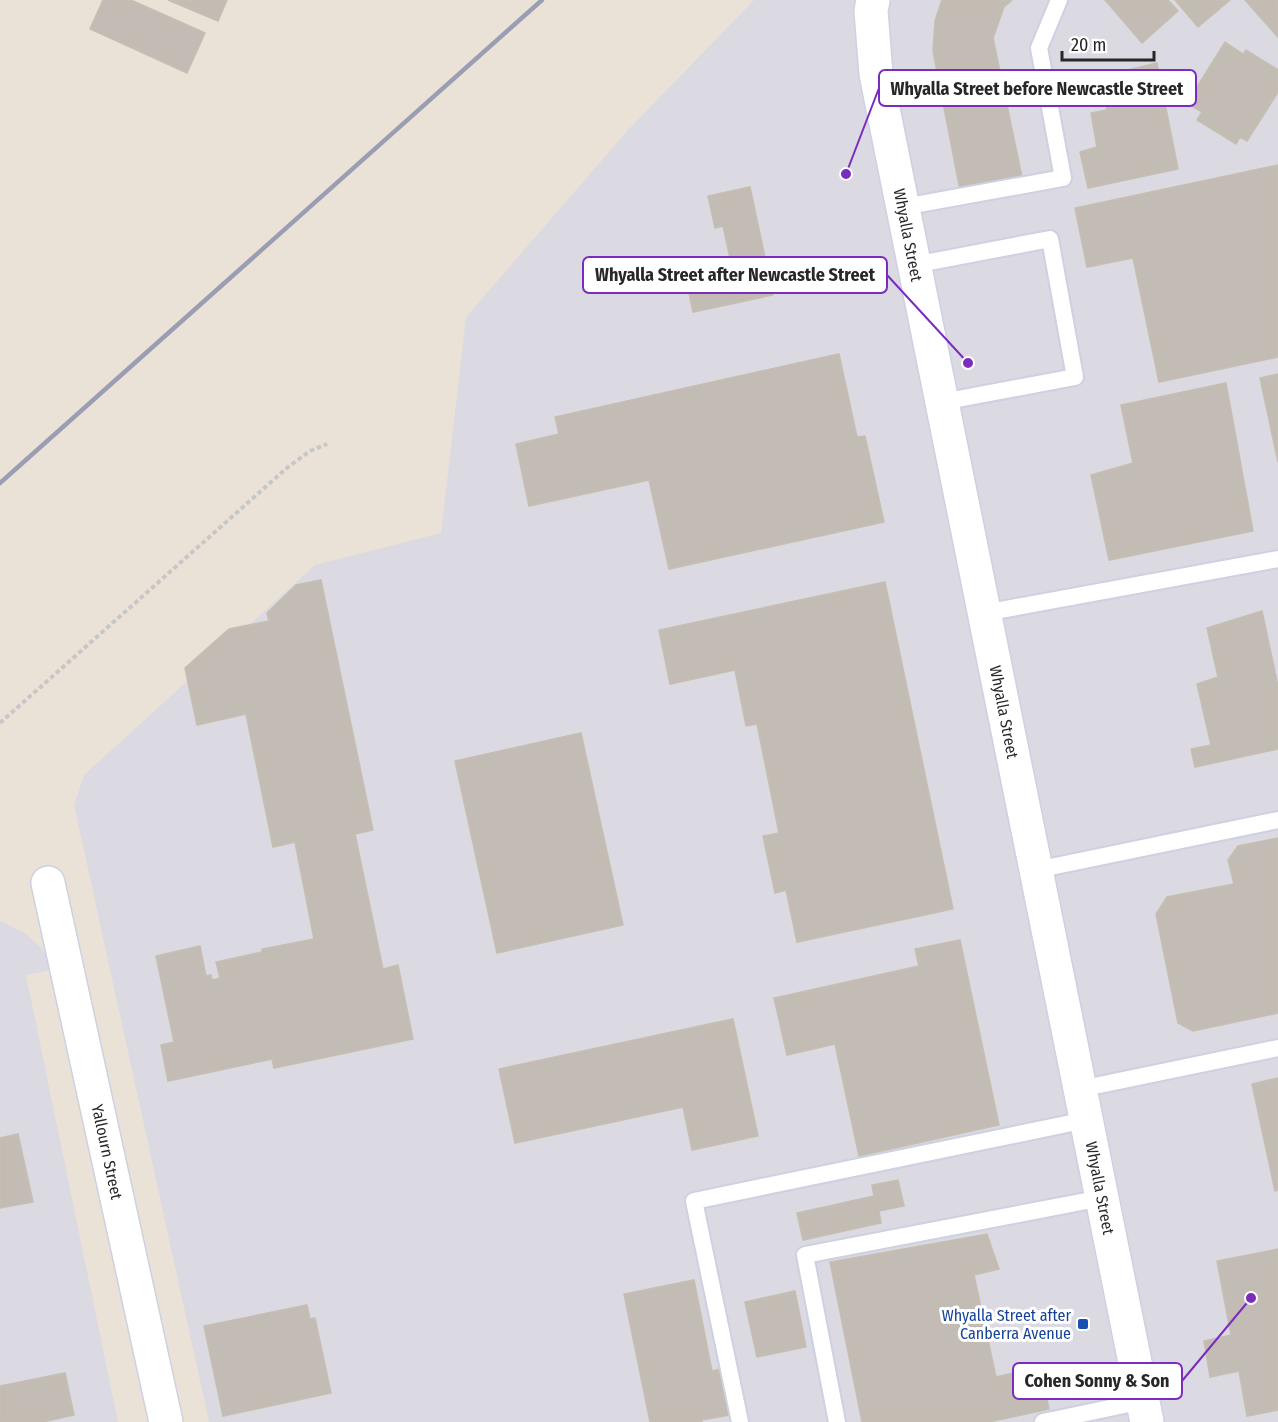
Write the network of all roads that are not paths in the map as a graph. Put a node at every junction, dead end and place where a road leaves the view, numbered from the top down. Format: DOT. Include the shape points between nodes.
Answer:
graph roads {
  1 [pos="873,0"];
  2 [pos="1059,0"];
  3 [pos="903,207"];
  4 [pos="914,264"];
  5 [pos="942,402"];
  6 [pos="1278,559"];
  7 [pos="984,613"];
  8 [pos="1278,820"];
  9 [pos="1036,870"];
  10 [pos="48,883"];
  11 [pos="1278,1048"];
  12 [pos="1083,1104"];
  13 [pos="1102,1198"];
  14 [pos="1145,1412"];
  15 [pos="166,1422"];
  16 [pos="740,1422"];
  17 [pos="837,1422"];
  18 [pos="1043,1422"];
  1 -- 3 [label="street, Whyalla Street" via="876,74"];
  2 -- 3 [label="lane" via="1039,48 1063,178"];
  3 -- 4 [label="street, Whyalla Street"];
  4 -- 5 [label="street, Whyalla Street"];
  4 -- 5 [label="lane" via="1050,239 1076,377"];
  5 -- 7 [label="street, Whyalla Street"];
  6 -- 7 [label="lane"];
  7 -- 9 [label="street, Whyalla Street"];
  8 -- 9 [label="lane"];
  9 -- 12 [label="street, Whyalla Street"];
  10 -- 15 [label="street, Yallourn Street"];
  11 -- 12 [label="lane"];
  12 -- 13 [label="street, Whyalla Street"];
  12 -- 16 [label="lane" via="694,1201"];
  13 -- 14 [label="street, Whyalla Street"];
  13 -- 17 [label="lane" via="805,1255"];
  14 -- 18 [label="lane"];
}
